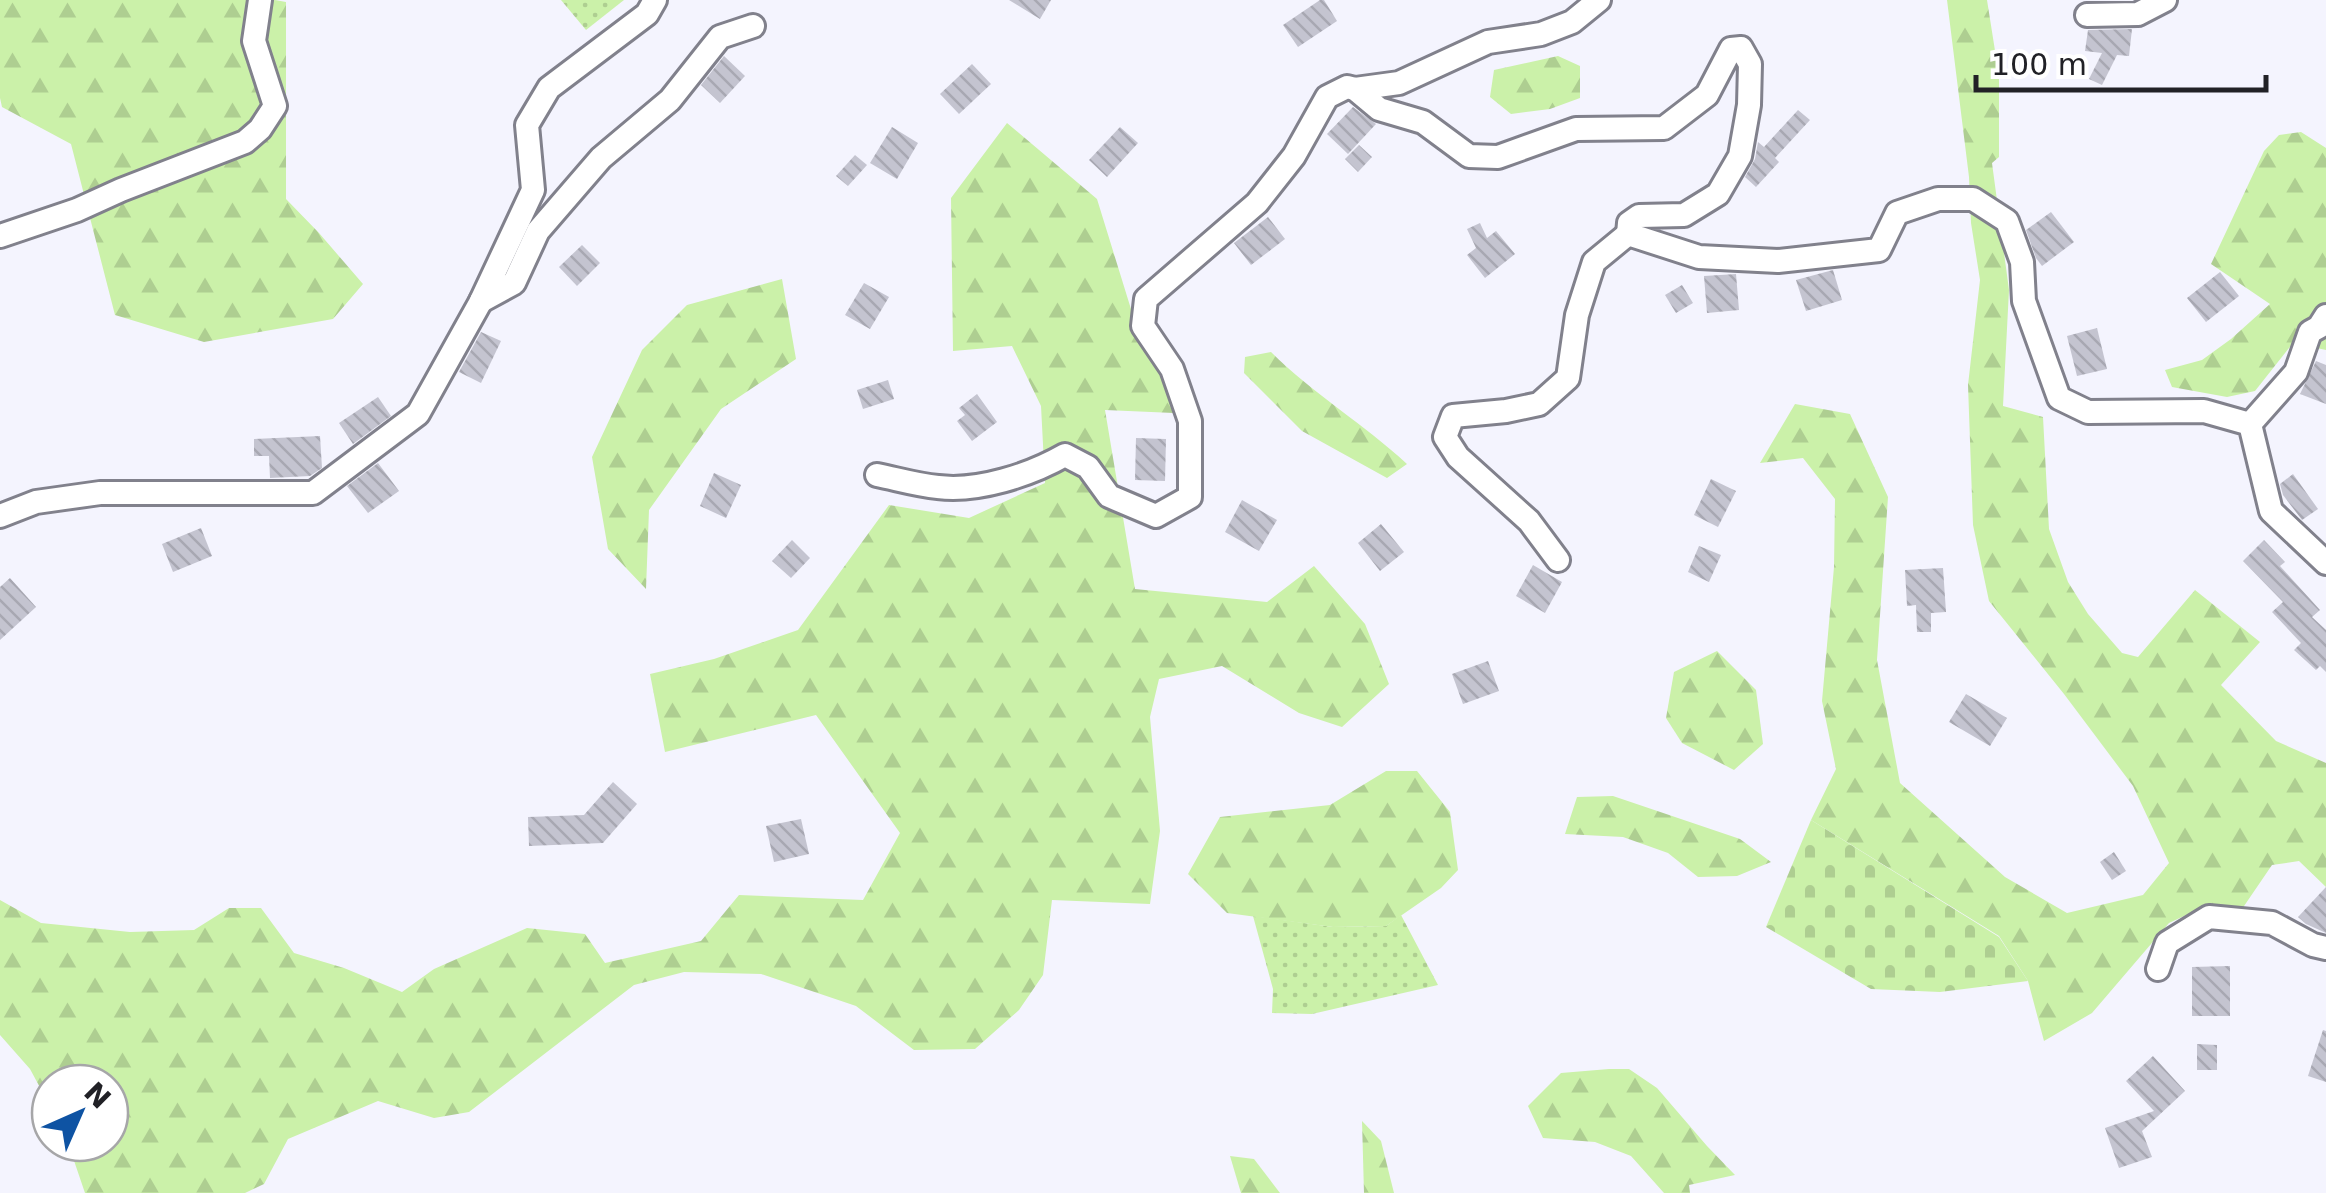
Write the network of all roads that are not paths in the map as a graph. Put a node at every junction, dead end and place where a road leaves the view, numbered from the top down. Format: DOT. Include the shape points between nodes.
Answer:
graph roads {
  1 [pos="260,0"];
  2 [pos="655,0"];
  3 [pos="1599,0"];
  4 [pos="2165,0"];
  5 [pos="2088,15"];
  6 [pos="753,26"];
  7 [pos="1356,90"];
  8 [pos="1628,234"];
  9 [pos="0,236"];
  10 [pos="482,301"];
  11 [pos="2326,316"];
  12 [pos="2250,424"];
  13 [pos="876,475"];
  14 [pos="0,516"];
  15 [pos="1558,560"];
  16 [pos="2326,563"];
  17 [pos="2326,948"];
  18 [pos="2158,969"];
  1 -- 9 [label="street" via="254,41 275,106 246,142"];
  2 -- 10 [label="street" via="647,14 548,88 527,125 532,190"];
  3 -- 7 [label="street" via="1572,22 1541,34 1488,42 1399,83"];
  4 -- 5 [label="street" via="2138,14"];
  6 -- 10 [label="street" via="720,37 670,100 601,158 538,232 514,283"];
  7 -- 8 [label="street" via="1379,109 1423,122 1468,156 1498,157 1576,128 1664,128 1707,95 1731,49 1741,48 1750,64 1749,105 1740,156 1718,194 1684,215 1639,216"];
  7 -- 13 [label="street" via="1347,87 1327,97 1257,203 1146,299 1143,326 1172,369 1190,422 1190,497 1156,516 1108,496 1088,468 1065,456 990,484 940,488"];
  8 -- 12 [label="street" via="1699,257 1778,261 1879,250 1897,212 1938,199 1973,199 2007,221 2022,262 2024,301 2060,398 2088,412 2204,412"];
  8 -- 15 [label="street" via="1594,262 1568,378 1539,404 1453,416 1445,437 1529,521"];
  10 -- 14 [label="street" via="418,414 313,493 100,492 36,502"];
  11 -- 12 [label="street" via="2310,332 2296,372"];
  12 -- 16 [label="street" via="2271,511"];
  17 -- 18 [label="street" via="2272,924 2209,917 2166,943"];
}
